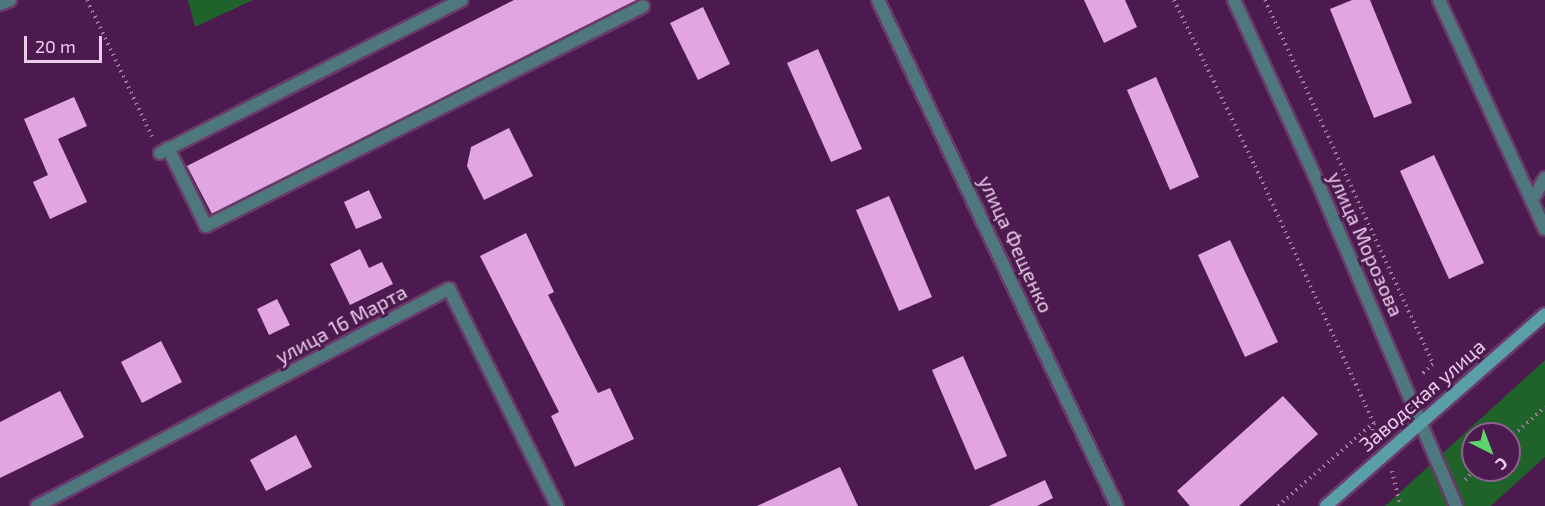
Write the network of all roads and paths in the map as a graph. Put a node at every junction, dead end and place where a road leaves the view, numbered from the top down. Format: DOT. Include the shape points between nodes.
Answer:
graph roads {
  1 [pos="10,0"];
  2 [pos="87,0"];
  3 [pos="461,0"];
  4 [pos="878,0"];
  5 [pos="1174,0"];
  6 [pos="1234,0"];
  7 [pos="1265,0"];
  8 [pos="1439,0"];
  9 [pos="0,4"];
  10 [pos="643,6"];
  11 [pos="164,150"];
  12 [pos="1545,177"];
  13 [pos="1532,200"];
  14 [pos="1545,229"];
  15 [pos="1545,314"];
  16 [pos="1407,388"];
  17 [pos="1545,407"];
  18 [pos="1374,423"];
  19 [pos="1422,423"];
  20 [pos="1521,428"];
  21 [pos="1370,442"];
  22 [pos="1392,469"];
  23 [pos="37,506"];
  24 [pos="557,506"];
  25 [pos="1117,506"];
  26 [pos="1278,506"];
  27 [pos="1326,506"];
  28 [pos="1400,506"];
  29 [pos="1456,506"];
  1 -- 9 [label="street"];
  2 -- 11 [label="path"];
  3 -- 11 [label="street"];
  4 -- 25 [label="street, улица Фещенко"];
  5 -- 18 [label="path"];
  6 -- 16 [label="street, улица Морозова"];
  7 -- 16 [label="path" via="1433,363"];
  8 -- 13 [label="street"];
  10 -- 11 [label="street" via="206,226"];
  12 -- 13 [label="street"];
  13 -- 14 [label="street"];
  15 -- 19 [label="street, Заводская улица"];
  16 -- 19 [label="street, улица Морозова"];
  17 -- 20 [label="path"];
  18 -- 21 [label="path"];
  18 -- 26 [label="path"];
  19 -- 27 [label="street, Заводская улица"];
  19 -- 29 [label="street, улица Морозова"];
  22 -- 28 [label="path"];
  23 -- 24 [label="street, улица 16 Марта" via="449,289"];
}
